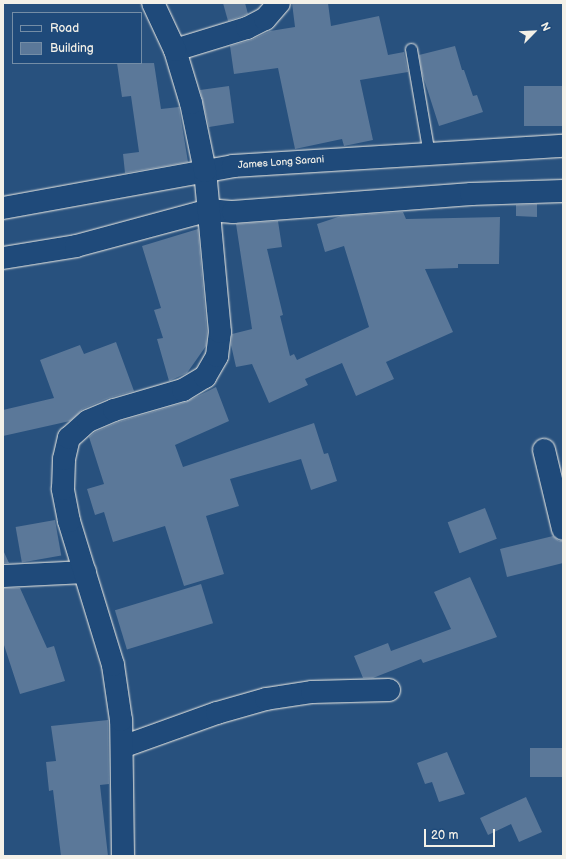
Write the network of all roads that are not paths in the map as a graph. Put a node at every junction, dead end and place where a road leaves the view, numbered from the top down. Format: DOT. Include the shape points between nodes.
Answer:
graph roads {
  1 [pos="153,3"];
  2 [pos="279,3"];
  3 [pos="411,49"];
  4 [pos="175,50"];
  5 [pos="563,146"];
  6 [pos="429,154"];
  7 [pos="205,172"];
  8 [pos="563,190"];
  9 [pos="3,208"];
  10 [pos="209,210"];
  11 [pos="3,258"];
  12 [pos="544,450"];
  13 [pos="563,529"];
  14 [pos="85,572"];
  15 [pos="3,576"];
  16 [pos="389,690"];
  17 [pos="122,747"];
  18 [pos="123,856"];
  1 -- 4 [label="street"];
  2 -- 4 [label="street" via="265,19 247,28"];
  3 -- 6 [label="lane"];
  4 -- 7 [label="street" via="191,103"];
  5 -- 6 [label="street, James Long Sarani"];
  6 -- 7 [label="street, James Long Sarani" via="233,166"];
  7 -- 9 [label="street, James Long Sarani"];
  7 -- 10 [label="street"];
  8 -- 10 [label="street" via="471,194 233,212"];
  10 -- 11 [label="street" via="76,246"];
  10 -- 14 [label="street" via="220,332 217,356 205,377 183,390 114,410 88,421 69,438 64,459 63,489 69,521"];
  12 -- 13 [label="street"];
  14 -- 15 [label="street"];
  14 -- 17 [label="street" via="113,665"];
  16 -- 17 [label="street" via="312,692 266,699 217,713"];
  17 -- 18 [label="street"];
}
